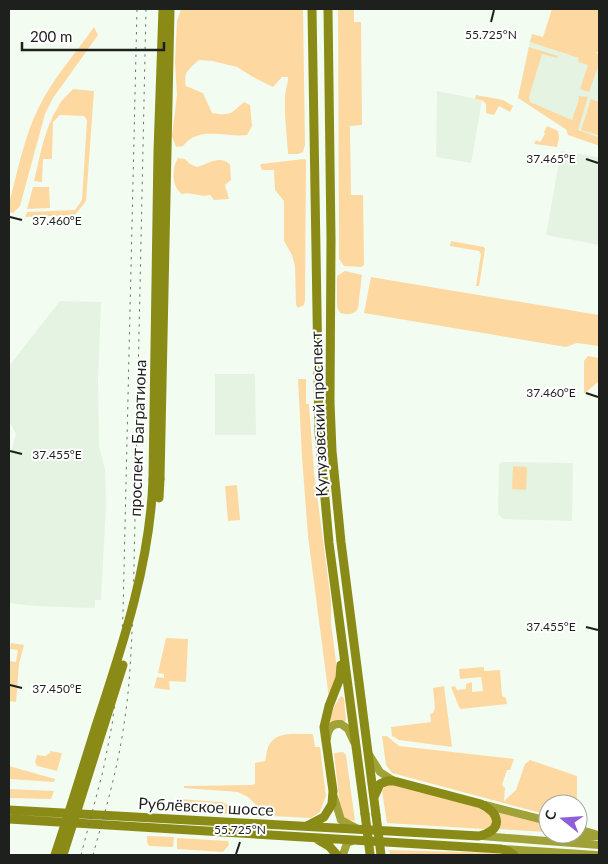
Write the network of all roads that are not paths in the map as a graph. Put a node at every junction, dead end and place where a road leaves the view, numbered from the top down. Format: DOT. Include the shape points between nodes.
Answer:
graph roads {
  1 [pos="163,9"];
  2 [pos="170,9"];
  3 [pos="312,9"];
  4 [pos="328,9"];
  5 [pos="157,479"];
  6 [pos="342,638"];
  7 [pos="327,742"];
  8 [pos="356,748"];
  9 [pos="368,752"];
  10 [pos="394,781"];
  11 [pos="333,792"];
  12 [pos="374,800"];
  13 [pos="481,804"];
  14 [pos="9,810"];
  15 [pos="538,818"];
  16 [pos="9,820"];
  17 [pos="305,826"];
  18 [pos="358,829"];
  19 [pos="479,836"];
  20 [pos="599,836"];
  21 [pos="310,837"];
  22 [pos="358,839"];
  23 [pos="518,839"];
  24 [pos="599,845"];
  25 [pos="514,852"];
  26 [pos="55,855"];
  27 [pos="63,855"];
  28 [pos="337,855"];
  29 [pos="342,855"];
  30 [pos="370,855"];
  31 [pos="381,855"];
  32 [pos="549,855"];
  33 [pos="596,855"];
  1 -- 5 [label="main road, проспект Багратиона" via="158,151"];
  2 -- 5 [label="main road, проспект Багратиона"];
  3 -- 6 [label="main road, Кутузовский проспект" via="319,432"];
  4 -- 9 [label="main road, Кутузовский проспект" via="332,451"];
  5 -- 26 [label="main road, проспект Багратиона, bridge" via="123,645"];
  5 -- 27 [label="main road, проспект Багратиона, bridge" via="158,507 145,582"];
  6 -- 7 [label="main road" via="340,678 325,718"];
  6 -- 8 [label="main road, Кутузовский проспект"];
  7 -- 8 [label="main road" via="329,729 340,724 348,729"];
  7 -- 11 [label="main road"];
  8 -- 30 [label="main road, Кутузовский проспект, bridge"];
  9 -- 10 [label="main road" via="380,772"];
  9 -- 12 [label="main road, Кутузовский проспект"];
  10 -- 12 [label="main road" via="380,784"];
  10 -- 13 [label="main road"];
  11 -- 17 [label="main road" via="327,814"];
  11 -- 18 [label="main road" via="341,820"];
  12 -- 31 [label="main road, Кутузовский проспект, bridge"];
  13 -- 15 [label="main road"];
  13 -- 19 [label="main road" via="493,810 496,820 493,830"];
  14 -- 17 [label="main road, Рублёвское шоссе"];
  16 -- 21 [label="main road, Рублёвское шоссе"];
  17 -- 18 [label="main road, Рублёвское шоссе"];
  18 -- 19 [label="main road, Рублёвское шоссе"];
  19 -- 23 [label="main road"];
  20 -- 23 [label="main road"];
  21 -- 22 [label="main road, Рублёвское шоссе"];
  21 -- 28 [label="main road" via="324,842"];
  22 -- 25 [label="main road, Рублёвское шоссе" via="501,848"];
  22 -- 29 [label="main road" via="347,843"];
  23 -- 24 [label="main road"];
  25 -- 32 [label="main road"];
  25 -- 33 [label="main road"];
}
